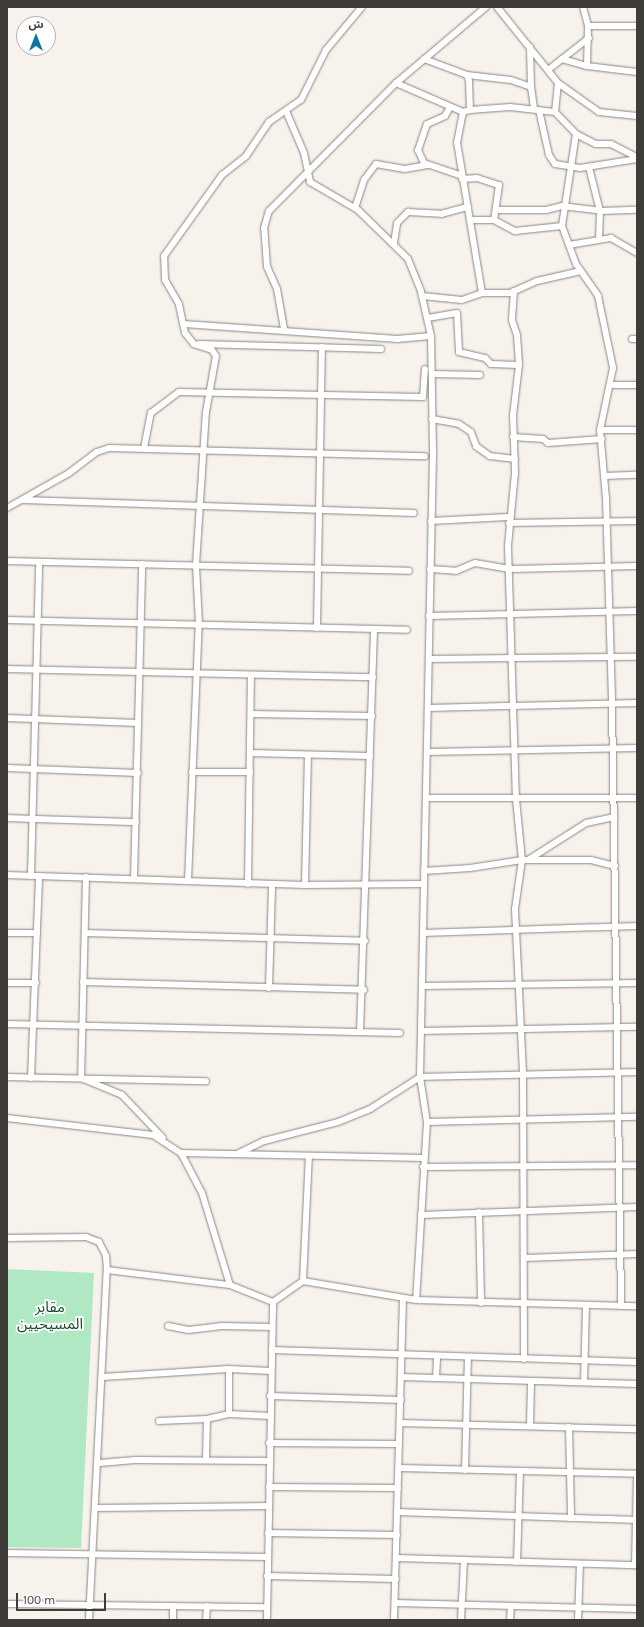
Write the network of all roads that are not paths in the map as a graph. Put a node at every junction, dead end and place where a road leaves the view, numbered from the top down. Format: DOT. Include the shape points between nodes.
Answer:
graph roads {
  1 [pos="362,7"];
  2 [pos="486,7"];
  3 [pos="497,7"];
  4 [pos="583,7"];
  5 [pos="588,26"];
  6 [pos="637,26"];
  7 [pos="589,38"];
  8 [pos="530,47"];
  9 [pos="562,58"];
  10 [pos="424,59"];
  11 [pos="587,66"];
  12 [pos="548,70"];
  13 [pos="637,72"];
  14 [pos="467,75"];
  15 [pos="396,83"];
  16 [pos="558,83"];
  17 [pos="531,87"];
  18 [pos="450,107"];
  19 [pos="537,109"];
  20 [pos="286,111"];
  21 [pos="466,111"];
  22 [pos="555,112"];
  23 [pos="637,116"];
  24 [pos="576,134"];
  25 [pos="637,158"];
  26 [pos="428,165"];
  27 [pos="589,166"];
  28 [pos="570,168"];
  29 [pos="306,175"];
  30 [pos="462,178"];
  31 [pos="562,206"];
  32 [pos="468,207"];
  33 [pos="355,208"];
  34 [pos="496,210"];
  35 [pos="637,210"];
  36 [pos="600,212"];
  37 [pos="471,220"];
  38 [pos="494,220"];
  39 [pos="562,226"];
  40 [pos="599,238"];
  41 [pos="394,243"];
  42 [pos="568,245"];
  43 [pos="637,252"];
  44 [pos="581,271"];
  45 [pos="514,291"];
  46 [pos="482,293"];
  47 [pos="422,296"];
  48 [pos="428,318"];
  49 [pos="184,324"];
  50 [pos="284,329"];
  51 [pos="431,336"];
  52 [pos="194,344"];
  53 [pos="322,347"];
  54 [pos="381,348"];
  55 [pos="519,365"];
  56 [pos="425,369"];
  57 [pos="432,374"];
  58 [pos="480,375"];
  59 [pos="610,385"];
  60 [pos="637,385"];
  61 [pos="208,392"];
  62 [pos="321,394"];
  63 [pos="432,419"];
  64 [pos="600,430"];
  65 [pos="637,430"];
  66 [pos="513,437"];
  67 [pos="602,439"];
  68 [pos="144,448"];
  69 [pos="205,450"];
  70 [pos="319,452"];
  71 [pos="424,456"];
  72 [pos="514,459"];
  73 [pos="637,475"];
  74 [pos="604,476"];
  75 [pos="22,499"];
  76 [pos="7,508"];
  77 [pos="201,508"];
  78 [pos="319,510"];
  79 [pos="414,513"];
  80 [pos="509,520"];
  81 [pos="431,521"];
  82 [pos="606,521"];
  83 [pos="637,521"];
  84 [pos="7,561"];
  85 [pos="39,563"];
  86 [pos="142,564"];
  87 [pos="196,565"];
  88 [pos="637,566"];
  89 [pos="607,567"];
  90 [pos="317,569"];
  91 [pos="430,569"];
  92 [pos="509,569"];
  93 [pos="409,571"];
  94 [pos="607,611"];
  95 [pos="637,611"];
  96 [pos="512,615"];
  97 [pos="430,616"];
  98 [pos="7,620"];
  99 [pos="36,622"];
  100 [pos="141,623"];
  101 [pos="199,623"];
  102 [pos="317,628"];
  103 [pos="374,629"];
  104 [pos="407,630"];
  105 [pos="608,657"];
  106 [pos="637,657"];
  107 [pos="429,659"];
  108 [pos="512,659"];
  109 [pos="7,669"];
  110 [pos="36,670"];
  111 [pos="140,673"];
  112 [pos="196,674"];
  113 [pos="251,676"];
  114 [pos="373,677"];
  115 [pos="612,703"];
  116 [pos="637,703"];
  117 [pos="512,706"];
  118 [pos="428,708"];
  119 [pos="251,714"];
  120 [pos="372,716"];
  121 [pos="7,718"];
  122 [pos="34,719"];
  123 [pos="138,723"];
  124 [pos="637,748"];
  125 [pos="613,749"];
  126 [pos="515,750"];
  127 [pos="427,752"];
  128 [pos="250,753"];
  129 [pos="308,755"];
  130 [pos="370,756"];
  131 [pos="7,768"];
  132 [pos="33,768"];
  133 [pos="192,772"];
  134 [pos="250,772"];
  135 [pos="138,773"];
  136 [pos="426,798"];
  137 [pos="613,798"];
  138 [pos="637,798"];
  139 [pos="516,799"];
  140 [pos="614,817"];
  141 [pos="7,818"];
  142 [pos="33,820"];
  143 [pos="136,822"];
  144 [pos="525,860"];
  145 [pos="615,866"];
  146 [pos="424,871"];
  147 [pos="7,875"];
  148 [pos="31,876"];
  149 [pos="39,876"];
  150 [pos="86,877"];
  151 [pos="134,878"];
  152 [pos="188,880"];
  153 [pos="248,884"];
  154 [pos="272,884"];
  155 [pos="367,884"];
  156 [pos="424,884"];
  157 [pos="305,885"];
  158 [pos="637,926"];
  159 [pos="614,927"];
  160 [pos="517,931"];
  161 [pos="7,933"];
  162 [pos="37,933"];
  163 [pos="85,933"];
  164 [pos="423,933"];
  165 [pos="270,939"];
  166 [pos="365,941"];
  167 [pos="84,982"];
  168 [pos="7,983"];
  169 [pos="36,983"];
  170 [pos="637,983"];
  171 [pos="615,984"];
  172 [pos="519,985"];
  173 [pos="422,986"];
  174 [pos="268,988"];
  175 [pos="364,990"];
  176 [pos="7,1024"];
  177 [pos="34,1025"];
  178 [pos="82,1025"];
  179 [pos="616,1027"];
  180 [pos="637,1027"];
  181 [pos="520,1029"];
  182 [pos="421,1031"];
  183 [pos="360,1032"];
  184 [pos="400,1033"];
  185 [pos="618,1072"];
  186 [pos="637,1072"];
  187 [pos="523,1074"];
  188 [pos="7,1077"];
  189 [pos="420,1077"];
  190 [pos="31,1078"];
  191 [pos="81,1078"];
  192 [pos="206,1080"];
  193 [pos="619,1117"];
  194 [pos="637,1117"];
  195 [pos="7,1118"];
  196 [pos="522,1119"];
  197 [pos="427,1122"];
  198 [pos="167,1141"];
  199 [pos="182,1153"];
  200 [pos="237,1154"];
  201 [pos="309,1156"];
  202 [pos="424,1158"];
  203 [pos="522,1164"];
  204 [pos="637,1165"];
  205 [pos="620,1166"];
  206 [pos="424,1167"];
  207 [pos="621,1207"];
  208 [pos="637,1207"];
  209 [pos="524,1210"];
  210 [pos="479,1212"];
  211 [pos="421,1215"];
  212 [pos="7,1238"];
  213 [pos="621,1254"];
  214 [pos="637,1254"];
  215 [pos="525,1258"];
  216 [pos="107,1270"];
  217 [pos="303,1281"];
  218 [pos="230,1285"];
  219 [pos="403,1299"];
  220 [pos="416,1300"];
  221 [pos="273,1302"];
  222 [pos="481,1303"];
  223 [pos="526,1304"];
  224 [pos="586,1305"];
  225 [pos="621,1306"];
  226 [pos="637,1306"];
  227 [pos="168,1326"];
  228 [pos="272,1327"];
  229 [pos="272,1350"];
  230 [pos="402,1353"];
  231 [pos="436,1357"];
  232 [pos="468,1358"];
  233 [pos="524,1359"];
  234 [pos="584,1361"];
  235 [pos="637,1362"];
  236 [pos="229,1369"];
  237 [pos="271,1370"];
  238 [pos="103,1377"];
  239 [pos="402,1377"];
  240 [pos="436,1378"];
  241 [pos="468,1379"];
  242 [pos="530,1380"];
  243 [pos="584,1382"];
  244 [pos="637,1384"];
  245 [pos="270,1396"];
  246 [pos="401,1400"];
  247 [pos="229,1414"];
  248 [pos="270,1416"];
  249 [pos="207,1419"];
  250 [pos="159,1421"];
  251 [pos="400,1423"];
  252 [pos="467,1425"];
  253 [pos="530,1426"];
  254 [pos="570,1427"];
  255 [pos="637,1429"];
  256 [pos="269,1443"];
  257 [pos="399,1444"];
  258 [pos="206,1459"];
  259 [pos="269,1461"];
  260 [pos="100,1463"];
  261 [pos="399,1468"];
  262 [pos="465,1470"];
  263 [pos="520,1471"];
  264 [pos="568,1473"];
  265 [pos="637,1474"];
  266 [pos="637,1477"];
  267 [pos="269,1487"];
  268 [pos="398,1488"];
  269 [pos="269,1506"];
  270 [pos="97,1508"];
  271 [pos="397,1512"];
  272 [pos="518,1516"];
  273 [pos="571,1518"];
  274 [pos="636,1520"];
  275 [pos="268,1533"];
  276 [pos="397,1535"];
  277 [pos="7,1554"];
  278 [pos="94,1555"];
  279 [pos="268,1557"];
  280 [pos="396,1558"];
  281 [pos="464,1560"];
  282 [pos="517,1562"];
  283 [pos="580,1564"];
  284 [pos="636,1565"];
  285 [pos="267,1576"];
  286 [pos="396,1579"];
  287 [pos="395,1603"];
  288 [pos="7,1604"];
  289 [pos="90,1605"];
  290 [pos="462,1605"];
  291 [pos="173,1606"];
  292 [pos="207,1606"];
  293 [pos="510,1606"];
  294 [pos="267,1607"];
  295 [pos="579,1608"];
  296 [pos="637,1609"];
  297 [pos="89,1620"];
  298 [pos="173,1620"];
  299 [pos="206,1620"];
  300 [pos="267,1620"];
  301 [pos="394,1620"];
  302 [pos="461,1620"];
  303 [pos="510,1620"];
  304 [pos="578,1620"];
  1 -- 20 [label="street" via="326,50 301,100"];
  2 -- 10 [label="street"];
  3 -- 8 [label="street"];
  4 -- 5 [label="street"];
  5 -- 6 [label="street"];
  5 -- 7 [label="street"];
  7 -- 9 [label="street"];
  7 -- 11 [label="street"];
  8 -- 12 [label="street"];
  8 -- 17 [label="street"];
  9 -- 11 [label="street"];
  9 -- 12 [label="street"];
  10 -- 14 [label="street"];
  10 -- 15 [label="street"];
  11 -- 13 [label="street"];
  12 -- 16 [label="street"];
  14 -- 17 [label="street" via="510,80"];
  14 -- 21 [label="street"];
  15 -- 18 [label="street"];
  15 -- 29 [label="street"];
  16 -- 22 [label="street"];
  16 -- 23 [label="street" via="599,112"];
  17 -- 19 [label="street"];
  18 -- 21 [label="street"];
  18 -- 26 [label="street" via="443,118 427,124 418,150"];
  19 -- 21 [label="street"];
  19 -- 22 [label="street"];
  19 -- 28 [label="street" via="551,161"];
  20 -- 29 [label="street" via="306,157"];
  20 -- 49 [label="street" via="269,122 246,156 222,175 166,251 165,280 179,304"];
  21 -- 30 [label="street" via="457,142"];
  22 -- 24 [label="street"];
  24 -- 25 [label="street" via="596,144 615,146"];
  24 -- 28 [label="street"];
  25 -- 27 [label="street"];
  26 -- 30 [label="street"];
  26 -- 33 [label="street" via="404,169 376,164 364,180"];
  27 -- 28 [label="street"];
  27 -- 36 [label="street"];
  28 -- 31 [label="street"];
  29 -- 33 [label="street" via="310,182"];
  29 -- 50 [label="street" via="275,202 265,220 267,267 277,289"];
  30 -- 32 [label="street"];
  30 -- 34 [label="street" via="476,178 499,185"];
  31 -- 34 [label="street" via="546,210"];
  31 -- 36 [label="street"];
  31 -- 39 [label="street"];
  32 -- 37 [label="street"];
  32 -- 41 [label="street" via="442,214 408,212 397,223"];
  33 -- 41 [label="street"];
  34 -- 38 [label="street"];
  35 -- 36 [label="street"];
  36 -- 40 [label="street"];
  37 -- 38 [label="street"];
  37 -- 46 [label="street"];
  38 -- 39 [label="street" via="515,231"];
  39 -- 42 [label="street"];
  40 -- 42 [label="street"];
  40 -- 43 [label="street" via="616,240"];
  41 -- 47 [label="street" via="411,265"];
  42 -- 44 [label="street"];
  44 -- 45 [label="street" via="537,281"];
  44 -- 59 [label="street" via="598,296 613,368"];
  45 -- 46 [label="street"];
  45 -- 55 [label="street" via="512,320 517,335"];
  46 -- 47 [label="street" via="462,300"];
  47 -- 48 [label="street"];
  48 -- 51 [label="street"];
  48 -- 55 [label="street" via="457,313 459,352 485,358 491,364"];
  49 -- 50 [label="street"];
  49 -- 52 [label="street"];
  50 -- 51 [label="street" via="396,339"];
  51 -- 57 [label="street"];
  52 -- 53 [label="street"];
  52 -- 61 [label="street" via="215,352"];
  53 -- 54 [label="street"];
  53 -- 62 [label="street"];
  55 -- 66 [label="street"];
  56 -- 62 [label="street" via="422,397"];
  57 -- 58 [label="street"];
  57 -- 63 [label="street"];
  59 -- 60 [label="street"];
  59 -- 64 [label="street"];
  61 -- 62 [label="street"];
  61 -- 68 [label="street" via="179,392 156,406 148,422"];
  61 -- 69 [label="street"];
  62 -- 70 [label="street"];
  63 -- 72 [label="street" via="459,424 471,432 476,446 490,456"];
  63 -- 81 [label="street"];
  64 -- 65 [label="street"];
  64 -- 67 [label="street"];
  66 -- 67 [label="street" via="543,439 548,443"];
  66 -- 72 [label="street"];
  67 -- 74 [label="street"];
  68 -- 69 [label="street"];
  68 -- 75 [label="street" via="101,449 69,473"];
  69 -- 70 [label="street"];
  69 -- 77 [label="street"];
  70 -- 71 [label="street"];
  70 -- 78 [label="street"];
  72 -- 80 [label="street"];
  73 -- 74 [label="street"];
  74 -- 82 [label="street"];
  75 -- 76 [label="street"];
  75 -- 77 [label="street"];
  77 -- 78 [label="street"];
  77 -- 87 [label="street"];
  78 -- 79 [label="street"];
  78 -- 90 [label="street"];
  80 -- 81 [label="street"];
  80 -- 82 [label="street"];
  80 -- 92 [label="street"];
  81 -- 91 [label="street"];
  82 -- 83 [label="street"];
  82 -- 89 [label="street"];
  84 -- 85 [label="street"];
  85 -- 86 [label="street"];
  85 -- 99 [label="street"];
  86 -- 87 [label="street"];
  86 -- 100 [label="street"];
  87 -- 90 [label="street"];
  87 -- 101 [label="street"];
  88 -- 89 [label="street"];
  89 -- 92 [label="street"];
  89 -- 94 [label="street"];
  90 -- 93 [label="street"];
  90 -- 102 [label="street"];
  91 -- 92 [label="street" via="456,571 482,563"];
  91 -- 97 [label="street"];
  92 -- 96 [label="street"];
  94 -- 95 [label="street"];
  94 -- 96 [label="street"];
  94 -- 105 [label="street"];
  96 -- 97 [label="street"];
  96 -- 108 [label="street"];
  97 -- 107 [label="street"];
  98 -- 99 [label="street"];
  99 -- 100 [label="street"];
  99 -- 110 [label="street"];
  100 -- 101 [label="street"];
  100 -- 111 [label="street"];
  101 -- 102 [label="street"];
  101 -- 112 [label="street"];
  102 -- 103 [label="street"];
  103 -- 104 [label="street"];
  103 -- 114 [label="street"];
  105 -- 106 [label="street"];
  105 -- 108 [label="street"];
  105 -- 115 [label="street"];
  107 -- 108 [label="street"];
  107 -- 118 [label="street"];
  108 -- 117 [label="street"];
  109 -- 110 [label="street"];
  110 -- 111 [label="street"];
  110 -- 122 [label="street"];
  111 -- 112 [label="street"];
  111 -- 123 [label="street"];
  112 -- 113 [label="street"];
  112 -- 133 [label="street"];
  113 -- 114 [label="street"];
  113 -- 119 [label="street"];
  114 -- 120 [label="street"];
  115 -- 116 [label="street"];
  115 -- 117 [label="street"];
  115 -- 125 [label="street"];
  117 -- 118 [label="street"];
  117 -- 126 [label="street"];
  118 -- 127 [label="street"];
  119 -- 120 [label="street"];
  119 -- 128 [label="street"];
  120 -- 130 [label="street"];
  121 -- 122 [label="street"];
  122 -- 123 [label="street"];
  122 -- 132 [label="street"];
  123 -- 135 [label="street"];
  124 -- 125 [label="street"];
  125 -- 126 [label="street"];
  125 -- 137 [label="street"];
  126 -- 127 [label="street"];
  126 -- 139 [label="street"];
  127 -- 136 [label="street"];
  128 -- 129 [label="street"];
  128 -- 134 [label="street"];
  129 -- 130 [label="street"];
  129 -- 157 [label="street"];
  130 -- 155 [label="street"];
  131 -- 132 [label="street"];
  132 -- 135 [label="street"];
  132 -- 142 [label="street"];
  133 -- 134 [label="street"];
  133 -- 152 [label="street"];
  134 -- 153 [label="street"];
  135 -- 143 [label="street"];
  136 -- 139 [label="street"];
  136 -- 146 [label="street"];
  137 -- 138 [label="street"];
  137 -- 139 [label="street"];
  137 -- 140 [label="street"];
  139 -- 144 [label="street"];
  140 -- 144 [label="street" via="586,823"];
  140 -- 145 [label="street"];
  141 -- 142 [label="street"];
  142 -- 143 [label="street"];
  142 -- 148 [label="street"];
  143 -- 151 [label="street"];
  144 -- 145 [label="street" via="591,860"];
  144 -- 146 [label="street"];
  144 -- 160 [label="street" via="516,890"];
  145 -- 159 [label="street"];
  146 -- 156 [label="street"];
  147 -- 148 [label="street"];
  148 -- 149 [label="street"];
  149 -- 150 [label="street"];
  149 -- 162 [label="street"];
  150 -- 151 [label="street"];
  150 -- 163 [label="street"];
  151 -- 152 [label="street"];
  152 -- 153 [label="street"];
  153 -- 154 [label="street"];
  154 -- 157 [label="street"];
  154 -- 165 [label="street"];
  155 -- 156 [label="street"];
  155 -- 157 [label="street"];
  155 -- 166 [label="street"];
  156 -- 164 [label="street"];
  158 -- 159 [label="street"];
  159 -- 160 [label="street"];
  159 -- 171 [label="street"];
  160 -- 164 [label="street"];
  160 -- 172 [label="street"];
  161 -- 162 [label="street"];
  162 -- 169 [label="street"];
  163 -- 165 [label="street"];
  163 -- 167 [label="street"];
  164 -- 173 [label="street"];
  165 -- 166 [label="street"];
  165 -- 174 [label="street"];
  166 -- 175 [label="street"];
  167 -- 174 [label="street"];
  167 -- 178 [label="street"];
  168 -- 169 [label="street"];
  169 -- 177 [label="street"];
  170 -- 171 [label="street"];
  171 -- 172 [label="street"];
  171 -- 179 [label="street"];
  172 -- 173 [label="street"];
  172 -- 181 [label="street"];
  173 -- 182 [label="street"];
  174 -- 175 [label="street"];
  175 -- 183 [label="street"];
  176 -- 177 [label="street"];
  177 -- 178 [label="street"];
  177 -- 190 [label="street"];
  178 -- 183 [label="street"];
  178 -- 191 [label="street"];
  179 -- 180 [label="street"];
  179 -- 181 [label="street"];
  179 -- 185 [label="street"];
  181 -- 182 [label="street"];
  181 -- 187 [label="street"];
  182 -- 189 [label="street"];
  183 -- 184 [label="street"];
  185 -- 186 [label="street"];
  185 -- 187 [label="street"];
  185 -- 193 [label="street"];
  187 -- 189 [label="street"];
  187 -- 196 [label="street"];
  188 -- 190 [label="street"];
  189 -- 197 [label="street"];
  189 -- 200 [label="street" via="399,1094 357,1114 264,1141"];
  190 -- 191 [label="street"];
  191 -- 192 [label="street"];
  191 -- 198 [label="street" via="122,1095"];
  193 -- 194 [label="street"];
  193 -- 196 [label="street"];
  193 -- 205 [label="street"];
  195 -- 198 [label="street" via="153,1135"];
  196 -- 197 [label="street"];
  196 -- 203 [label="street"];
  197 -- 202 [label="street"];
  198 -- 199 [label="street"];
  199 -- 200 [label="street"];
  199 -- 218 [label="street" via="202,1193"];
  200 -- 201 [label="street"];
  201 -- 202 [label="street"];
  201 -- 217 [label="street"];
  202 -- 206 [label="street"];
  203 -- 205 [label="street"];
  203 -- 206 [label="street"];
  203 -- 209 [label="street"];
  204 -- 205 [label="street"];
  205 -- 207 [label="street"];
  206 -- 211 [label="street"];
  207 -- 208 [label="street"];
  207 -- 209 [label="street"];
  207 -- 213 [label="street"];
  209 -- 210 [label="street"];
  209 -- 215 [label="street"];
  210 -- 211 [label="street"];
  210 -- 222 [label="street"];
  211 -- 220 [label="street"];
  212 -- 216 [label="street" via="86,1237 99,1242 106,1256"];
  213 -- 214 [label="street"];
  213 -- 215 [label="street"];
  213 -- 225 [label="street"];
  215 -- 223 [label="street"];
  216 -- 218 [label="street"];
  216 -- 238 [label="street"];
  217 -- 219 [label="street"];
  217 -- 221 [label="street"];
  218 -- 221 [label="street"];
  219 -- 220 [label="street"];
  219 -- 230 [label="street"];
  220 -- 222 [label="street"];
  221 -- 228 [label="street"];
  222 -- 223 [label="street"];
  223 -- 224 [label="street"];
  223 -- 233 [label="street"];
  224 -- 225 [label="street"];
  224 -- 234 [label="street"];
  225 -- 226 [label="street"];
  227 -- 228 [label="street" via="189,1330 248,1325"];
  228 -- 229 [label="street"];
  229 -- 230 [label="street"];
  229 -- 237 [label="street"];
  230 -- 231 [label="street"];
  230 -- 239 [label="street"];
  231 -- 232 [label="street"];
  231 -- 240 [label="street"];
  232 -- 233 [label="street"];
  232 -- 241 [label="street"];
  233 -- 234 [label="street"];
  234 -- 235 [label="street"];
  234 -- 243 [label="street"];
  236 -- 237 [label="street"];
  236 -- 238 [label="street"];
  236 -- 247 [label="street"];
  237 -- 245 [label="street"];
  238 -- 260 [label="street"];
  239 -- 240 [label="street"];
  239 -- 246 [label="street"];
  240 -- 241 [label="street"];
  241 -- 242 [label="street"];
  241 -- 252 [label="street"];
  242 -- 243 [label="street"];
  242 -- 253 [label="street"];
  243 -- 244 [label="street"];
  245 -- 246 [label="street"];
  245 -- 248 [label="street"];
  246 -- 251 [label="street"];
  247 -- 248 [label="street"];
  247 -- 249 [label="street"];
  248 -- 256 [label="street"];
  249 -- 250 [label="street"];
  249 -- 258 [label="street"];
  251 -- 252 [label="street"];
  251 -- 257 [label="street"];
  252 -- 253 [label="street"];
  252 -- 262 [label="street"];
  253 -- 254 [label="street"];
  254 -- 255 [label="street"];
  254 -- 264 [label="street"];
  256 -- 257 [label="street"];
  256 -- 259 [label="street"];
  257 -- 261 [label="street"];
  258 -- 259 [label="street"];
  258 -- 260 [label="street"];
  259 -- 267 [label="street"];
  260 -- 270 [label="street"];
  261 -- 262 [label="street"];
  261 -- 268 [label="street"];
  262 -- 263 [label="street"];
  263 -- 264 [label="street"];
  263 -- 272 [label="street"];
  264 -- 265 [label="street"];
  264 -- 273 [label="street"];
  266 -- 274 [label="street"];
  267 -- 268 [label="street"];
  267 -- 269 [label="street"];
  268 -- 271 [label="street"];
  269 -- 270 [label="street"];
  269 -- 275 [label="street"];
  270 -- 278 [label="street"];
  271 -- 272 [label="street"];
  271 -- 276 [label="street"];
  272 -- 273 [label="street"];
  272 -- 282 [label="street"];
  273 -- 274 [label="street"];
  274 -- 284 [label="street"];
  275 -- 276 [label="street"];
  275 -- 279 [label="street"];
  276 -- 280 [label="street"];
  277 -- 278 [label="street"];
  278 -- 279 [label="street"];
  278 -- 289 [label="street"];
  279 -- 285 [label="street"];
  280 -- 281 [label="street"];
  280 -- 286 [label="street"];
  281 -- 282 [label="street"];
  281 -- 290 [label="street"];
  282 -- 283 [label="street"];
  283 -- 284 [label="street"];
  283 -- 295 [label="street"];
  285 -- 286 [label="street"];
  285 -- 294 [label="street"];
  286 -- 287 [label="street"];
  287 -- 290 [label="street"];
  287 -- 301 [label="street"];
  288 -- 289 [label="street"];
  289 -- 291 [label="street"];
  289 -- 297 [label="street"];
  290 -- 293 [label="street"];
  290 -- 302 [label="street"];
  291 -- 292 [label="street"];
  291 -- 298 [label="street"];
  292 -- 294 [label="street"];
  292 -- 299 [label="street"];
  293 -- 295 [label="street"];
  293 -- 303 [label="street"];
  294 -- 300 [label="street"];
  295 -- 296 [label="street"];
  295 -- 304 [label="street"];
}
